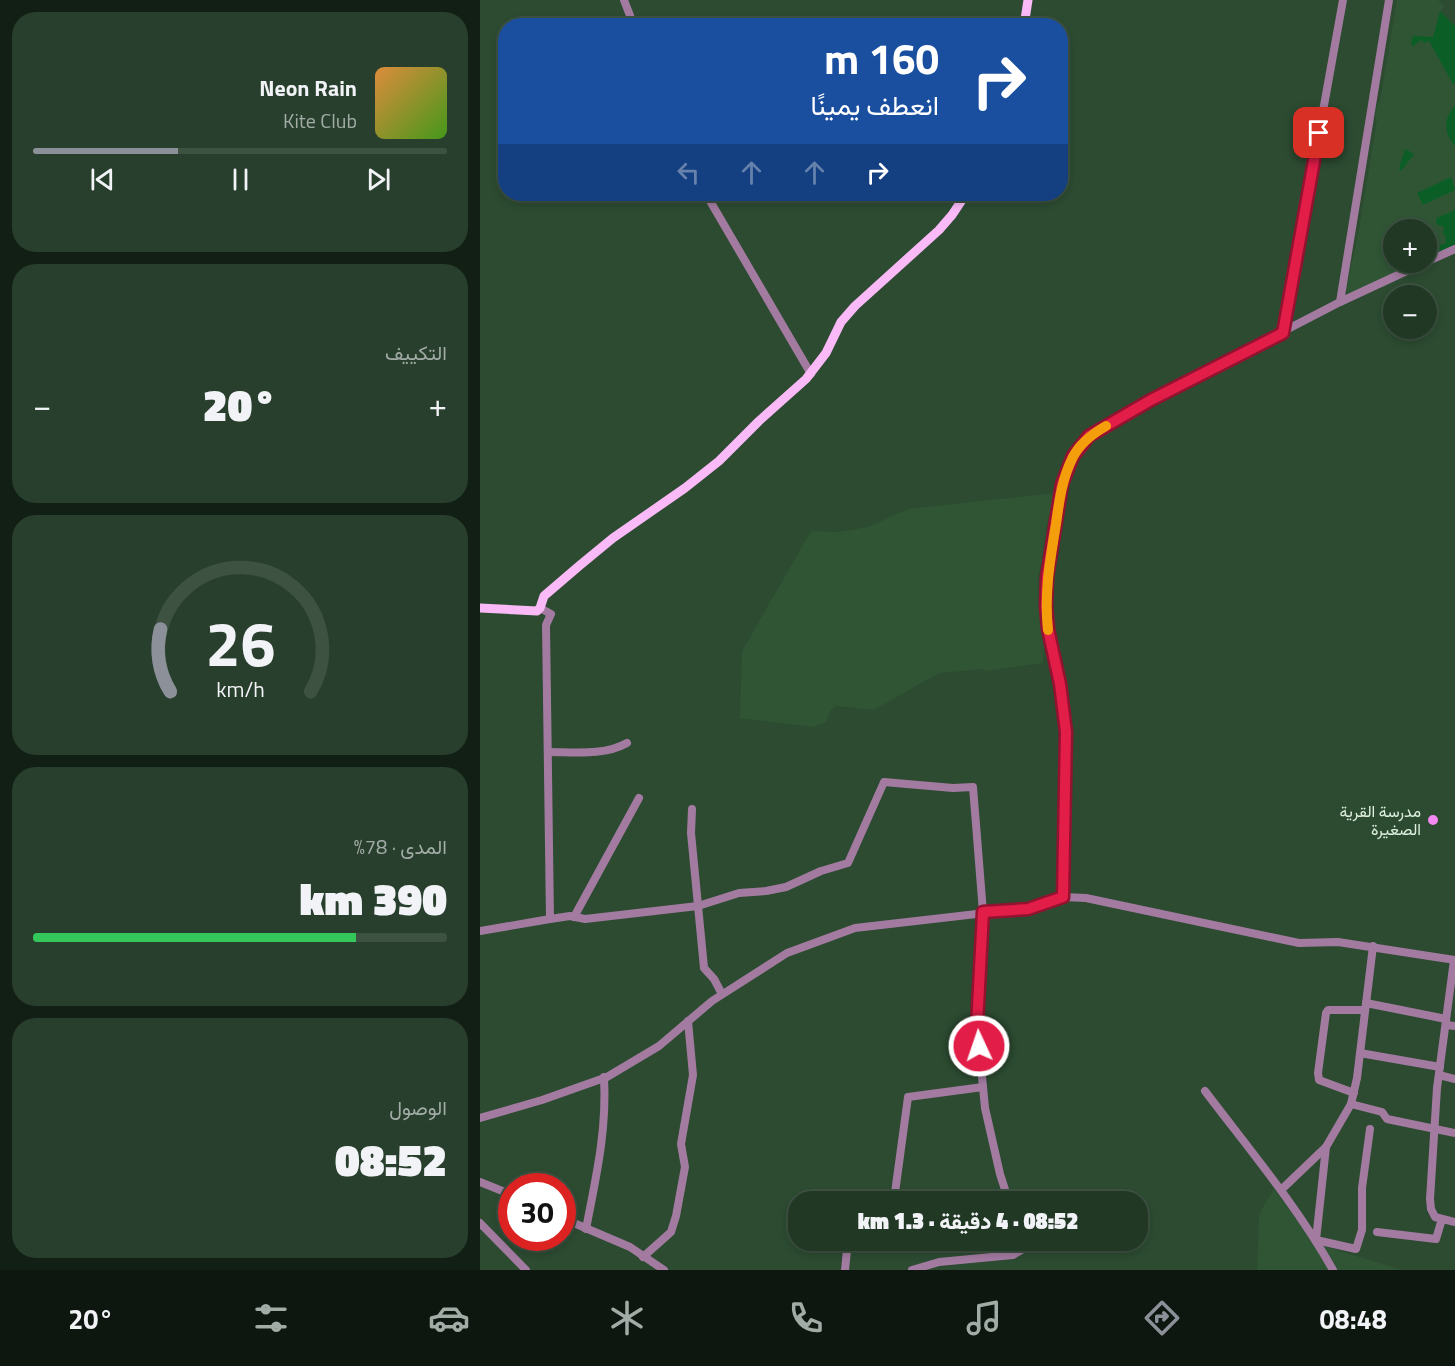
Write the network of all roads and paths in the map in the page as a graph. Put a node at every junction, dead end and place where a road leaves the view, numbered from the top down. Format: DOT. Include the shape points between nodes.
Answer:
graph roads {
  1 [pos="624,0"];
  2 [pos="1028,0"];
  3 [pos="1343,0"];
  4 [pos="1389,0"];
  5 [pos="631,18"];
  6 [pos="1025,18"];
  7 [pos="710,201"];
  8 [pos="961,201"];
  9 [pos="1455,249"];
  10 [pos="1437,257"];
  11 [pos="1402,273"];
  12 [pos="1340,302"];
  13 [pos="1283,333"];
  14 [pos="811,374"];
  15 [pos="480,608"];
  16 [pos="540,608"];
  17 [pos="627,743"];
  18 [pos="549,752"];
  19 [pos="639,798"];
  20 [pos="692,809"];
  21 [pos="1063,897"];
  22 [pos="698,906"];
  23 [pos="983,912"];
  24 [pos="574,917"];
  25 [pos="550,919"];
  26 [pos="480,931"];
  27 [pos="1373,946"];
  28 [pos="1455,960"];
  29 [pos="723,994"];
  30 [pos="1366,1007"];
  31 [pos="688,1021"];
  32 [pos="1446,1022"];
  33 [pos="1455,1026"];
  34 [pos="1360,1053"];
  35 [pos="1439,1071"];
  36 [pos="604,1077"];
  37 [pos="1455,1079"];
  38 [pos="983,1087"];
  39 [pos="1205,1091"];
  40 [pos="1354,1093"];
  41 [pos="1351,1104"];
  42 [pos="480,1118"];
  43 [pos="1435,1127"];
  44 [pos="1370,1129"];
  45 [pos="1455,1133"];
  46 [pos="1326,1147"];
  47 [pos="480,1182"];
  48 [pos="498,1189"];
  49 [pos="1281,1190"];
  50 [pos="895,1191"];
  51 [pos="1005,1191"];
  52 [pos="1442,1219"];
  53 [pos="1455,1222"];
  54 [pos="480,1223"];
  55 [pos="576,1224"];
  56 [pos="586,1229"];
  57 [pos="1377,1232"];
  58 [pos="1316,1240"];
  59 [pos="847,1251"];
  60 [pos="1020,1251"];
  61 [pos="643,1257"];
  62 [pos="526,1270"];
  63 [pos="664,1270"];
  64 [pos="845,1270"];
  65 [pos="912,1270"];
  66 [pos="1333,1270"];
  1 -- 5 [label="street"];
  2 -- 6 [label="main road"];
  3 -- 13 [label="street"];
  4 -- 12 [label="street"];
  7 -- 14 [label="street"];
  8 -- 14 [label="main road" via="939,230 841,322"];
  9 -- 10 [label="street"];
  11 -- 12 [label="street"];
  12 -- 13 [label="street"];
  13 -- 21 [label="street" via="1089,436 1073,456 1062,484 1046,606 1066,732"];
  14 -- 16 [label="main road" via="719,461 613,538 544,596"];
  15 -- 16 [label="main road" via="534,612"];
  16 -- 18 [label="street" via="551,614 546,625"];
  17 -- 18 [label="street" via="596,752"];
  18 -- 25 [label="street"];
  19 -- 24 [label="street"];
  20 -- 22 [label="street"];
  21 -- 23 [label="street" via="1028,909"];
  21 -- 27 [label="street" via="1086,898 1299,943"];
  22 -- 23 [label="street" via="739,893 786,887 848,863 884,782 973,787"];
  22 -- 24 [label="street"];
  22 -- 29 [label="street" via="704,968"];
  23 -- 29 [label="street" via="855,928 787,953"];
  23 -- 38 [label="street" via="977,1025"];
  24 -- 25 [label="street"];
  25 -- 26 [label="street"];
  27 -- 28 [label="street"];
  27 -- 30 [label="street"];
  28 -- 32 [label="street"];
  29 -- 31 [label="street"];
  30 -- 32 [label="street"];
  30 -- 34 [label="street"];
  30 -- 40 [label="street" via="1326,1013 1319,1080"];
  31 -- 36 [label="street" via="659,1046"];
  31 -- 61 [label="street" via="693,1075 681,1144 685,1167 676,1216 671,1232"];
  32 -- 33 [label="street"];
  32 -- 35 [label="street"];
  34 -- 35 [label="street"];
  34 -- 40 [label="street"];
  35 -- 37 [label="street"];
  35 -- 43 [label="street"];
  36 -- 42 [label="street"];
  36 -- 56 [label="street" via="602,1146"];
  38 -- 50 [label="street" via="908,1097"];
  38 -- 51 [label="street"];
  39 -- 49 [label="street"];
  40 -- 41 [label="street"];
  41 -- 43 [label="street" via="1382,1112 1387,1119"];
  41 -- 46 [label="street"];
  43 -- 45 [label="street"];
  43 -- 52 [label="street" via="1430,1198 1435,1217"];
  44 -- 58 [label="street" via="1358,1246 1352,1249"];
  46 -- 49 [label="street"];
  46 -- 58 [label="street"];
  47 -- 48 [label="street"];
  49 -- 58 [label="street"];
  52 -- 53 [label="street"];
  52 -- 57 [label="street" via="1436,1239"];
  54 -- 62 [label="street"];
  55 -- 56 [label="street"];
  56 -- 61 [label="street" via="630,1247"];
  58 -- 66 [label="street"];
  59 -- 64 [label="street"];
  60 -- 65 [label="street" via="1013,1255 939,1262"];
  61 -- 63 [label="street"];
}
